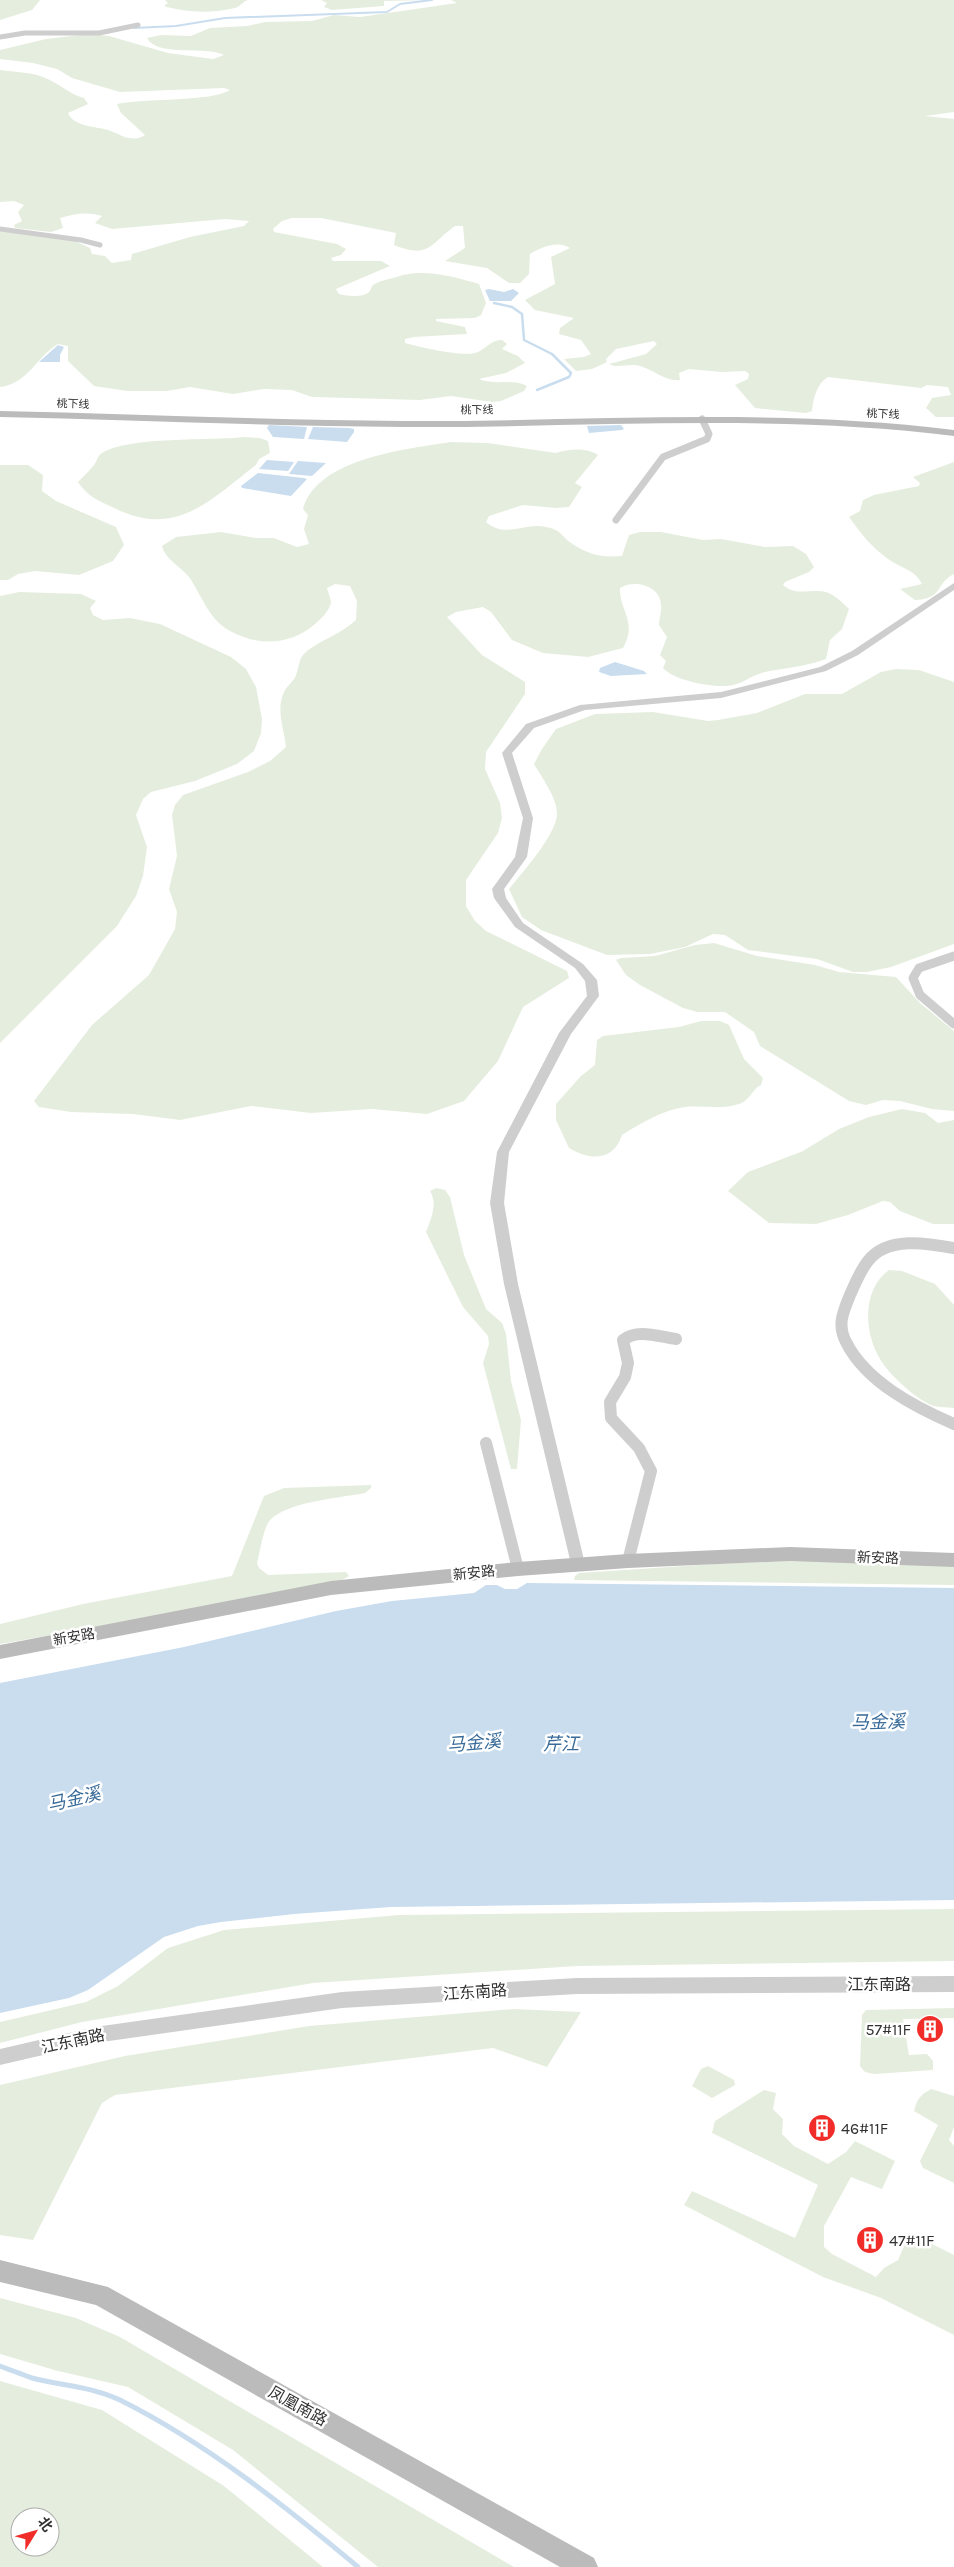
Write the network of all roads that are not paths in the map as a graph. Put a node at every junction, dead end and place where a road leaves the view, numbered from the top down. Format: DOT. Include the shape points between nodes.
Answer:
graph roads {
  1 [pos="138,26"];
  2 [pos="0,37"];
  3 [pos="0,229"];
  4 [pos="100,245"];
  5 [pos="0,414"];
  6 [pos="702,419"];
  7 [pos="954,433"];
  8 [pos="616,520"];
  9 [pos="954,586"];
  10 [pos="954,956"];
  11 [pos="954,1024"];
  12 [pos="954,1248"];
  13 [pos="676,1339"];
  14 [pos="954,1424"];
  15 [pos="486,1443"];
  16 [pos="954,1560"];
  17 [pos="628,1561"];
  18 [pos="577,1564"];
  19 [pos="518,1569"];
  20 [pos="0,1652"];
  21 [pos="954,1984"];
  22 [pos="0,2057"];
  23 [pos="0,2271"];
  24 [pos="585,2567"];
  1 -- 2 [label="street" via="99,32 26,33"];
  3 -- 4 [label="street"];
  5 -- 6 [label="main road, 桃下线" via="403,424"];
  6 -- 7 [label="main road, 桃下线" via="899,427"];
  6 -- 8 [label="street" via="708,439 662,457"];
  9 -- 18 [label="street" via="855,652 823,669 721,695 584,707 530,726 507,753 528,818 521,857 498,889 500,898 519,925 579,966 591,980 593,996 565,1033 503,1152 497,1203 510,1284"];
  10 -- 11 [label="street" via="919,968 913,978 920,995"];
  12 -- 14 [label="street" via="919,1242 882,1250 868,1261 841,1317 842,1332 848,1345 879,1380 927,1413"];
  13 -- 17 [label="street" via="637,1334 628,1335 623,1340 628,1363 610,1402 611,1418 639,1448 651,1472"];
  15 -- 19 [label="street"];
  16 -- 17 [label="main road, 新安路" via="790,1554"];
  17 -- 18 [label="main road, 新安路"];
  18 -- 19 [label="main road, 新安路"];
  19 -- 20 [label="main road, 新安路" via="331,1588"];
  21 -- 22 [label="street, 江东南路" via="576,1986 342,2000 95,2035"];
  23 -- 24 [label="main road, 凤凰南路" via="100,2296"];
}
